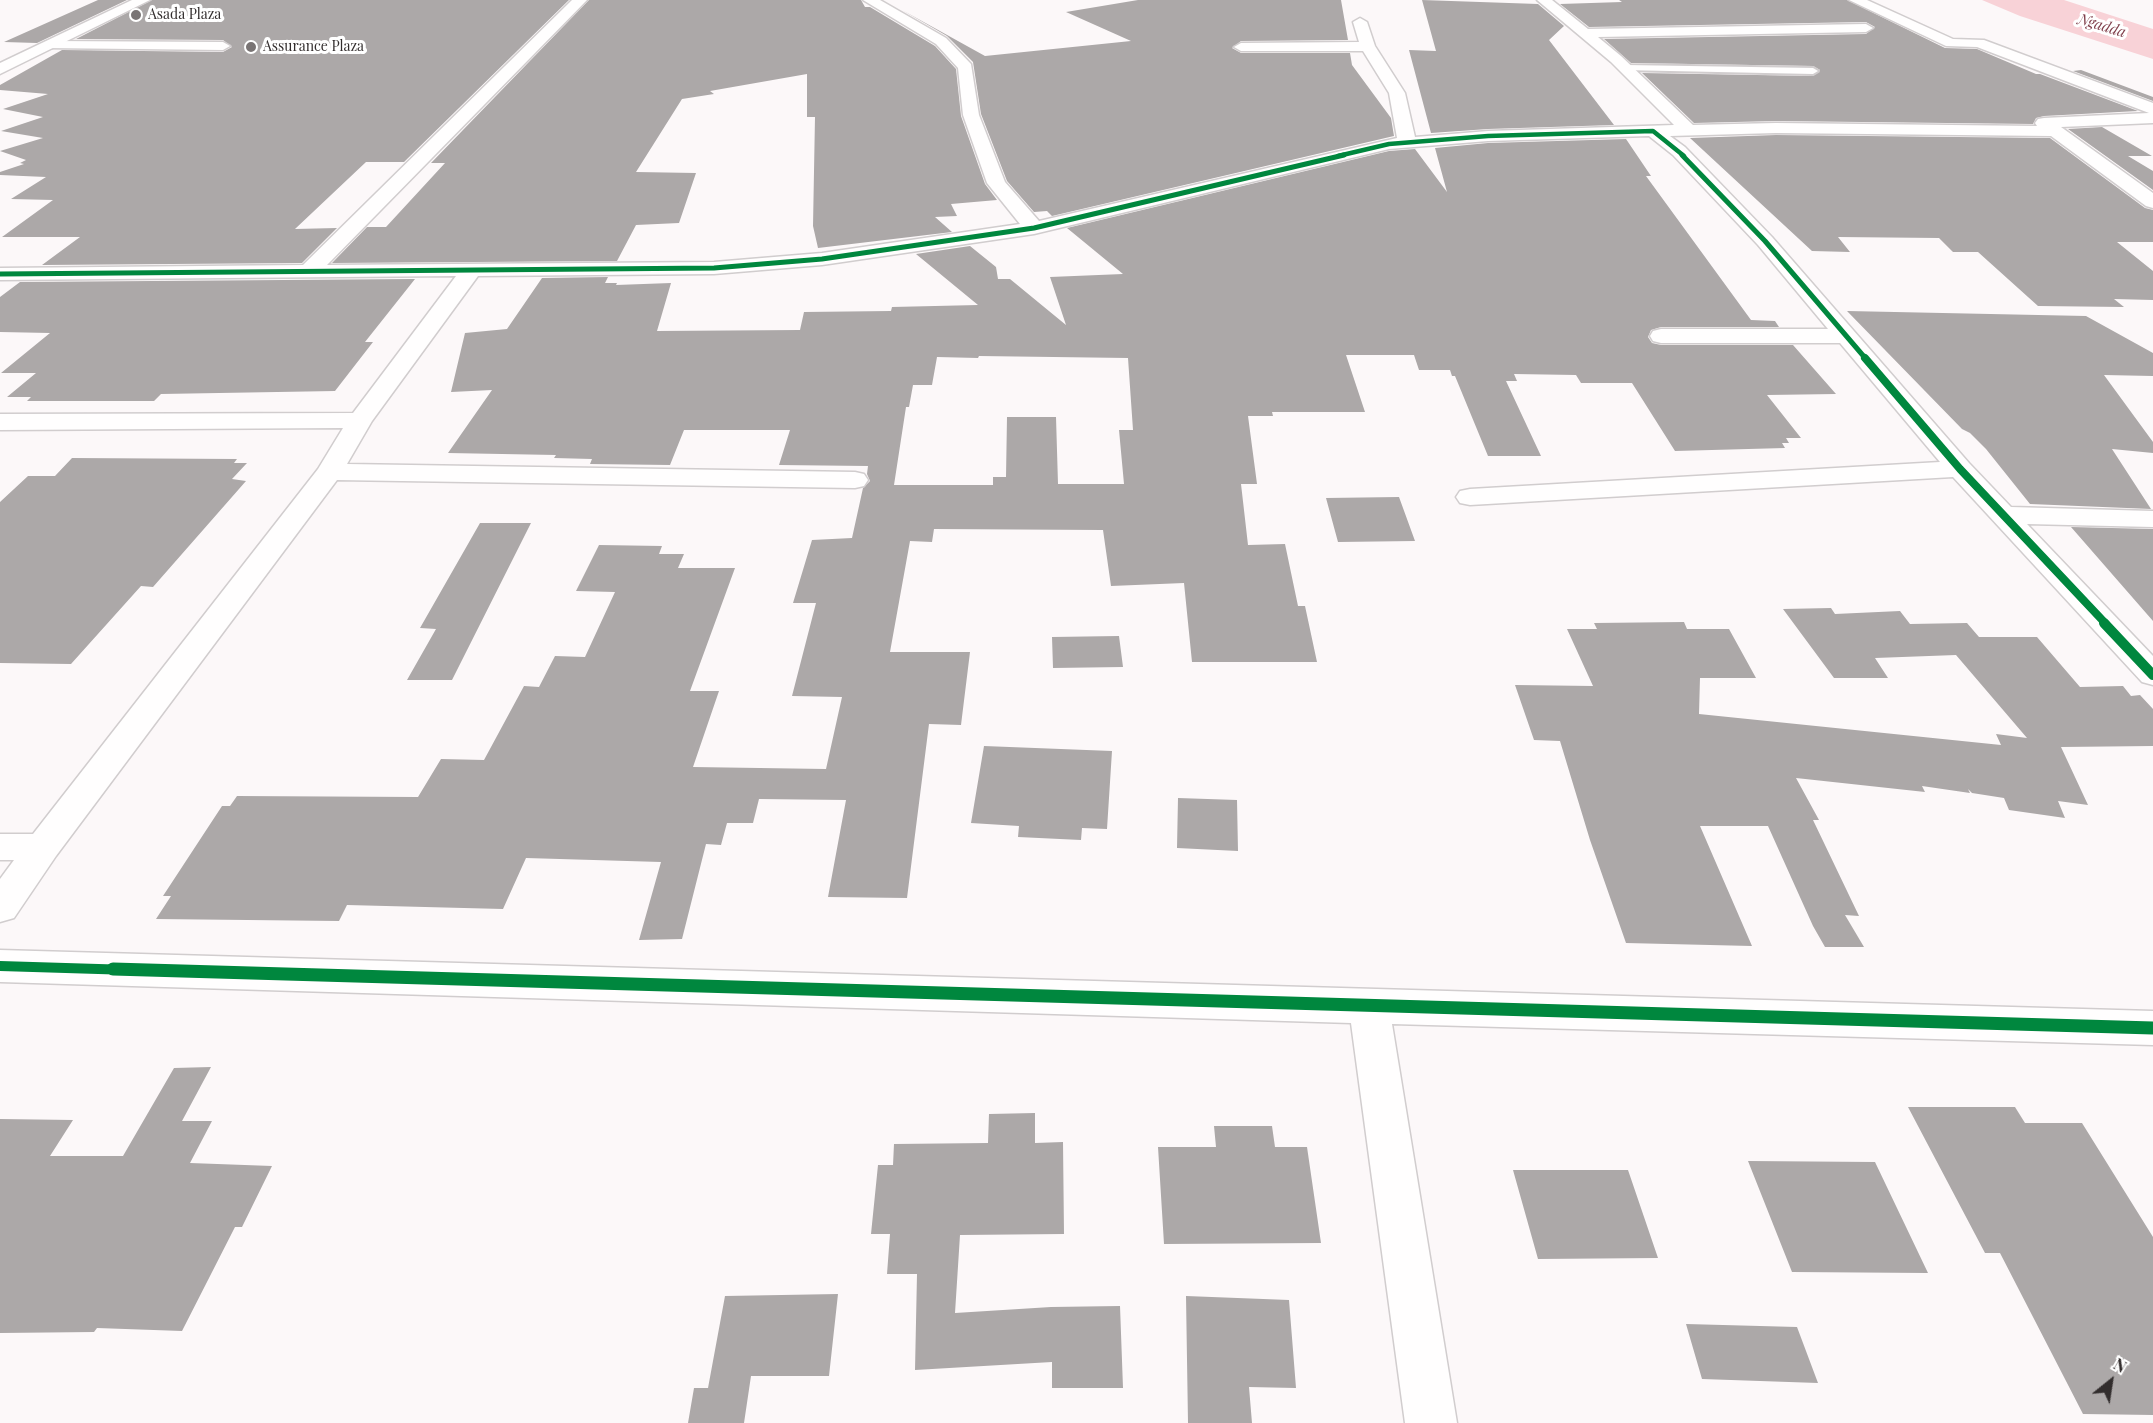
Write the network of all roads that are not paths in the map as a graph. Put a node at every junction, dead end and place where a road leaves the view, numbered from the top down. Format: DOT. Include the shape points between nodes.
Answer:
graph roads {
  1 [pos="143,0"];
  2 [pos="580,0"];
  3 [pos="870,0"];
  4 [pos="1544,0"];
  5 [pos="1856,0"];
  6 [pos="1360,22"];
  7 [pos="1866,28"];
  8 [pos="1584,33"];
  9 [pos="50,45"];
  10 [pos="223,46"];
  11 [pos="1368,46"];
  12 [pos="1241,47"];
  13 [pos="1626,68"];
  14 [pos="0,69"];
  15 [pos="1813,71"];
  16 [pos="2153,109"];
  17 [pos="2153,118"];
  18 [pos="1688,130"];
  19 [pos="1653,131"];
  20 [pos="2055,131"];
  21 [pos="1407,142"];
  22 [pos="2153,202"];
  23 [pos="1034,228"];
  24 [pos="471,271"];
  25 [pos="307,273"];
  26 [pos="0,274"];
  27 [pos="1661,336"];
  28 [pos="1847,336"];
  29 [pos="360,420"];
  30 [pos="0,422"];
  31 [pos="1960,470"];
  32 [pos="329,472"];
  33 [pos="855,480"];
  34 [pos="1470,497"];
  35 [pos="2002,515"];
  36 [pos="2153,519"];
  37 [pos="2153,675"];
  38 [pos="0,847"];
  39 [pos="43,847"];
  40 [pos="0,908"];
  41 [pos="0,966"];
  42 [pos="1369,1007"];
  43 [pos="2153,1028"];
  44 [pos="1431,1423"];
  1 -- 9 [label="street"];
  2 -- 25 [label="street"];
  3 -- 23 [label="street" via="941,41 966,67 971,115 996,183"];
  4 -- 8 [label="street"];
  5 -- 16 [label="street" via="1951,44 1979,43"];
  6 -- 11 [label="street"];
  7 -- 8 [label="street"];
  8 -- 13 [label="street"];
  9 -- 10 [label="street"];
  9 -- 14 [label="street"];
  11 -- 12 [label="street"];
  11 -- 21 [label="street" via="1397,93"];
  13 -- 15 [label="lane"];
  13 -- 18 [label="street"];
  17 -- 20 [label="street" via="2044,123"];
  18 -- 19 [label="street"];
  18 -- 20 [label="street"];
  19 -- 21 [label="street"];
  19 -- 28 [label="street" via="1678,151 1765,241"];
  20 -- 22 [label="street"];
  21 -- 23 [label="street"];
  23 -- 24 [label="street" via="822,259 714,268"];
  24 -- 25 [label="street"];
  24 -- 29 [label="street"];
  25 -- 26 [label="street"];
  27 -- 28 [label="street"];
  28 -- 31 [label="street"];
  29 -- 30 [label="street"];
  29 -- 32 [label="street"];
  31 -- 34 [label="street"];
  31 -- 35 [label="street"];
  32 -- 33 [label="street"];
  32 -- 39 [label="street"];
  35 -- 36 [label="street"];
  35 -- 37 [label="street"];
  38 -- 39 [label="street"];
  39 -- 40 [label="street"];
  41 -- 42 [label="street"];
  42 -- 43 [label="street"];
  42 -- 44 [label="street"];
}
